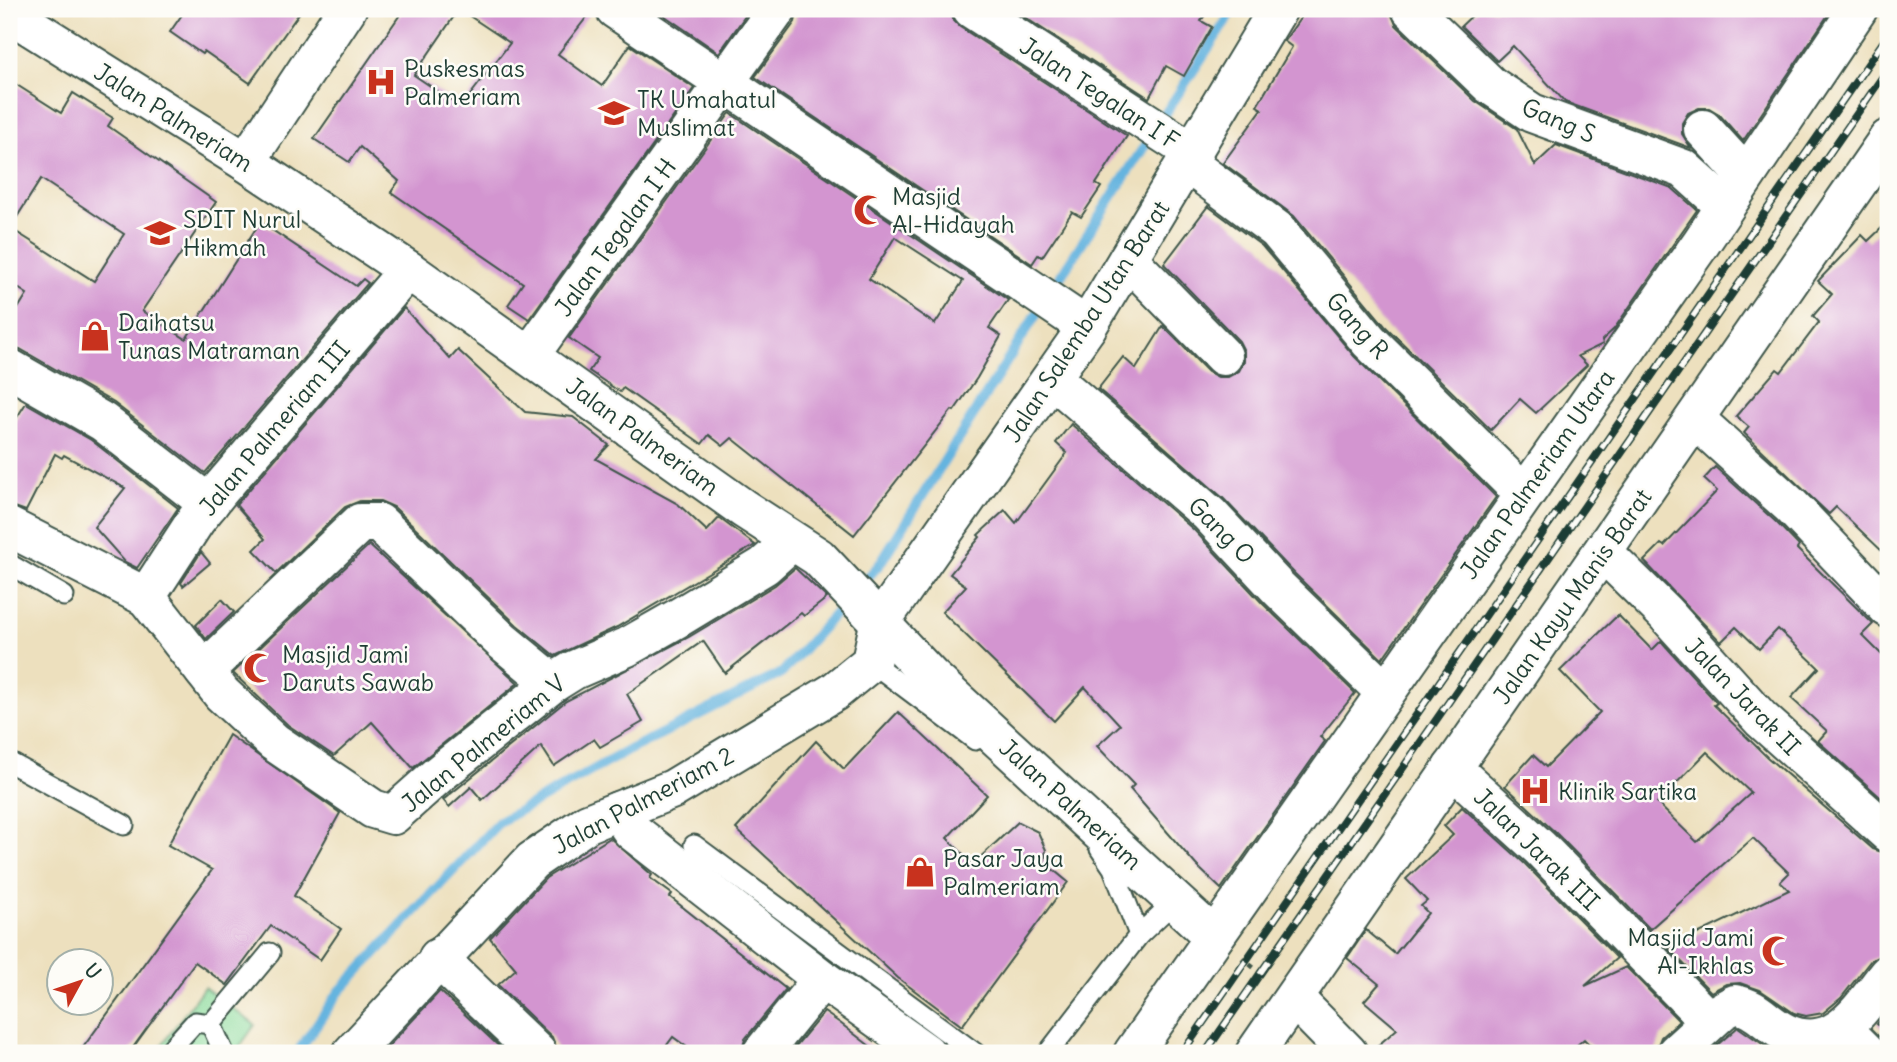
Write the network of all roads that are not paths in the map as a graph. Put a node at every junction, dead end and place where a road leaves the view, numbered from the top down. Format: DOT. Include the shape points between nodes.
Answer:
graph roads {
  1 [pos="347,9"];
  2 [pos="615,9"];
  3 [pos="777,9"];
  4 [pos="972,9"];
  5 [pos="1278,9"];
  6 [pos="1411,9"];
  7 [pos="1858,9"];
  8 [pos="9,13"];
  9 [pos="723,84"];
  10 [pos="1703,129"];
  11 [pos="1184,152"];
  12 [pos="1885,152"];
  13 [pos="246,162"];
  14 [pos="1734,190"];
  15 [pos="1128,259"];
  16 [pos="408,270"];
  17 [pos="1075,319"];
  18 [pos="530,355"];
  19 [pos="1223,356"];
  20 [pos="9,368"];
  21 [pos="1052,378"];
  22 [pos="1695,419"];
  23 [pos="1524,494"];
  24 [pos="209,504"];
  25 [pos="9,527"];
  26 [pos="805,549"];
  27 [pos="1603,552"];
  28 [pos="9,564"];
  29 [pos="147,595"];
  30 [pos="64,596"];
  31 [pos="1888,608"];
  32 [pos="874,618"];
  33 [pos="871,662"];
  34 [pos="204,671"];
  35 [pos="553,683"];
  36 [pos="1384,691"];
  37 [pos="9,762"];
  38 [pos="1452,768"];
  39 [pos="618,811"];
  40 [pos="124,825"];
  41 [pos="1888,833"];
  42 [pos="694,845"];
  43 [pos="1176,900"];
  44 [pos="1139,935"];
  45 [pos="1214,937"];
  46 [pos="270,953"];
  47 [pos="438,958"];
  48 [pos="1888,974"];
  49 [pos="822,979"];
  50 [pos="1284,991"];
  51 [pos="1709,1021"];
  52 [pos="211,1024"];
  53 [pos="1855,1041"];
  54 [pos="167,1053"];
  55 [pos="224,1053"];
  56 [pos="352,1053"];
  57 [pos="537,1053"];
  58 [pos="762,1053"];
  59 [pos="926,1053"];
  60 [pos="975,1053"];
  61 [pos="1048,1053"];
  62 [pos="1133,1053"];
  63 [pos="1255,1053"];
  64 [pos="1348,1053"];
  65 [pos="1676,1053"];
  1 -- 13 [label="street"];
  2 -- 9 [label="street"];
  3 -- 9 [label="street, Jalan Tegalan I H"];
  4 -- 11 [label="street, Jalan Tegalan I F"];
  5 -- 11 [label="street, Jalan Salemba Utan Barat"];
  6 -- 14 [label="street, Gang S" via="1490,85 1532,113"];
  7 -- 14 [label="street, Jalan Palmeriam Utara"];
  8 -- 13 [label="street, Jalan Palmeriam"];
  9 -- 17 [label="street"];
  9 -- 18 [label="street, Jalan Tegalan I H"];
  10 -- 14 [label="street"];
  11 -- 15 [label="street, Jalan Salemba Utan Barat"];
  11 -- 23 [label="street, Gang R" via="1277,230 1369,341"];
  12 -- 22 [label="street, Jalan Kayu Manis Barat"];
  13 -- 16 [label="street, Jalan Palmeriam"];
  14 -- 23 [label="street, Jalan Palmeriam Utara"];
  15 -- 17 [label="street, Jalan Salemba Utan Barat"];
  15 -- 19 [label="street"];
  16 -- 18 [label="street, Jalan Palmeriam"];
  16 -- 24 [label="street, Jalan Palmeriam III"];
  17 -- 21 [label="street, Jalan Salemba Utan Barat"];
  18 -- 26 [label="street, Jalan Palmeriam"];
  20 -- 24 [label="street" via="103,422"];
  21 -- 32 [label="street, Jalan Salemba Utan Barat"];
  21 -- 36 [label="street, Gang O" via="1209,513"];
  22 -- 27 [label="street, Jalan Kayu Manis Barat"];
  22 -- 31 [label="street" via="1791,506"];
  23 -- 36 [label="street, Jalan Palmeriam Utara"];
  24 -- 29 [label="street, Jalan Palmeriam III"];
  25 -- 29 [label="street"];
  26 -- 32 [label="street, Jalan Palmeriam"];
  26 -- 35 [label="street, Jalan Palmeriam V" via="764,566 627,647"];
  27 -- 38 [label="street, Jalan Kayu Manis Barat"];
  27 -- 41 [label="street, Jalan Jarak II" via="1761,719"];
  28 -- 30 [label="lane"];
  29 -- 34 [label="street, Jalan Palmeriam V"];
  32 -- 33 [label="street"];
  32 -- 43 [label="street, Jalan Palmeriam" via="930,676"];
  33 -- 39 [label="street, Jalan Palmeriam 2" via="834,692 673,789"];
  33 -- 44 [label="lane" via="1035,785 1094,840 1113,868"];
  34 -- 35 [label="street, Jalan Palmeriam V" via="274,742 373,809 390,815"];
  34 -- 35 [label="street" via="368,520 379,523"];
  36 -- 45 [label="street, Jalan Palmeriam Utara"];
  37 -- 40 [label="lane"];
  38 -- 50 [label="street, Jalan Kayu Manis Barat"];
  38 -- 51 [label="street, Jalan Jarak III" via="1540,848"];
  39 -- 47 [label="street, Jalan Palmeriam 2" via="588,823 532,861"];
  39 -- 49 [label="street" via="632,831"];
  42 -- 60 [label="lane"];
  43 -- 44 [label="lane"];
  43 -- 45 [label="street, Jalan Palmeriam"];
  44 -- 61 [label="lane"];
  45 -- 62 [label="street, Jalan Palmeriam Utara"];
  46 -- 52 [label="lane"];
  47 -- 56 [label="street, Jalan Palmeriam 2"];
  47 -- 57 [label="street"];
  48 -- 53 [label="street"];
  49 -- 58 [label="street"];
  49 -- 59 [label="street"];
  50 -- 63 [label="street, Jalan Kayu Manis Barat"];
  50 -- 64 [label="street"];
  51 -- 53 [label="street" via="1735,1004 1752,1009 1786,1033"];
  51 -- 65 [label="street"];
  52 -- 54 [label="lane" via="195,1021"];
  52 -- 55 [label="lane"];
}
